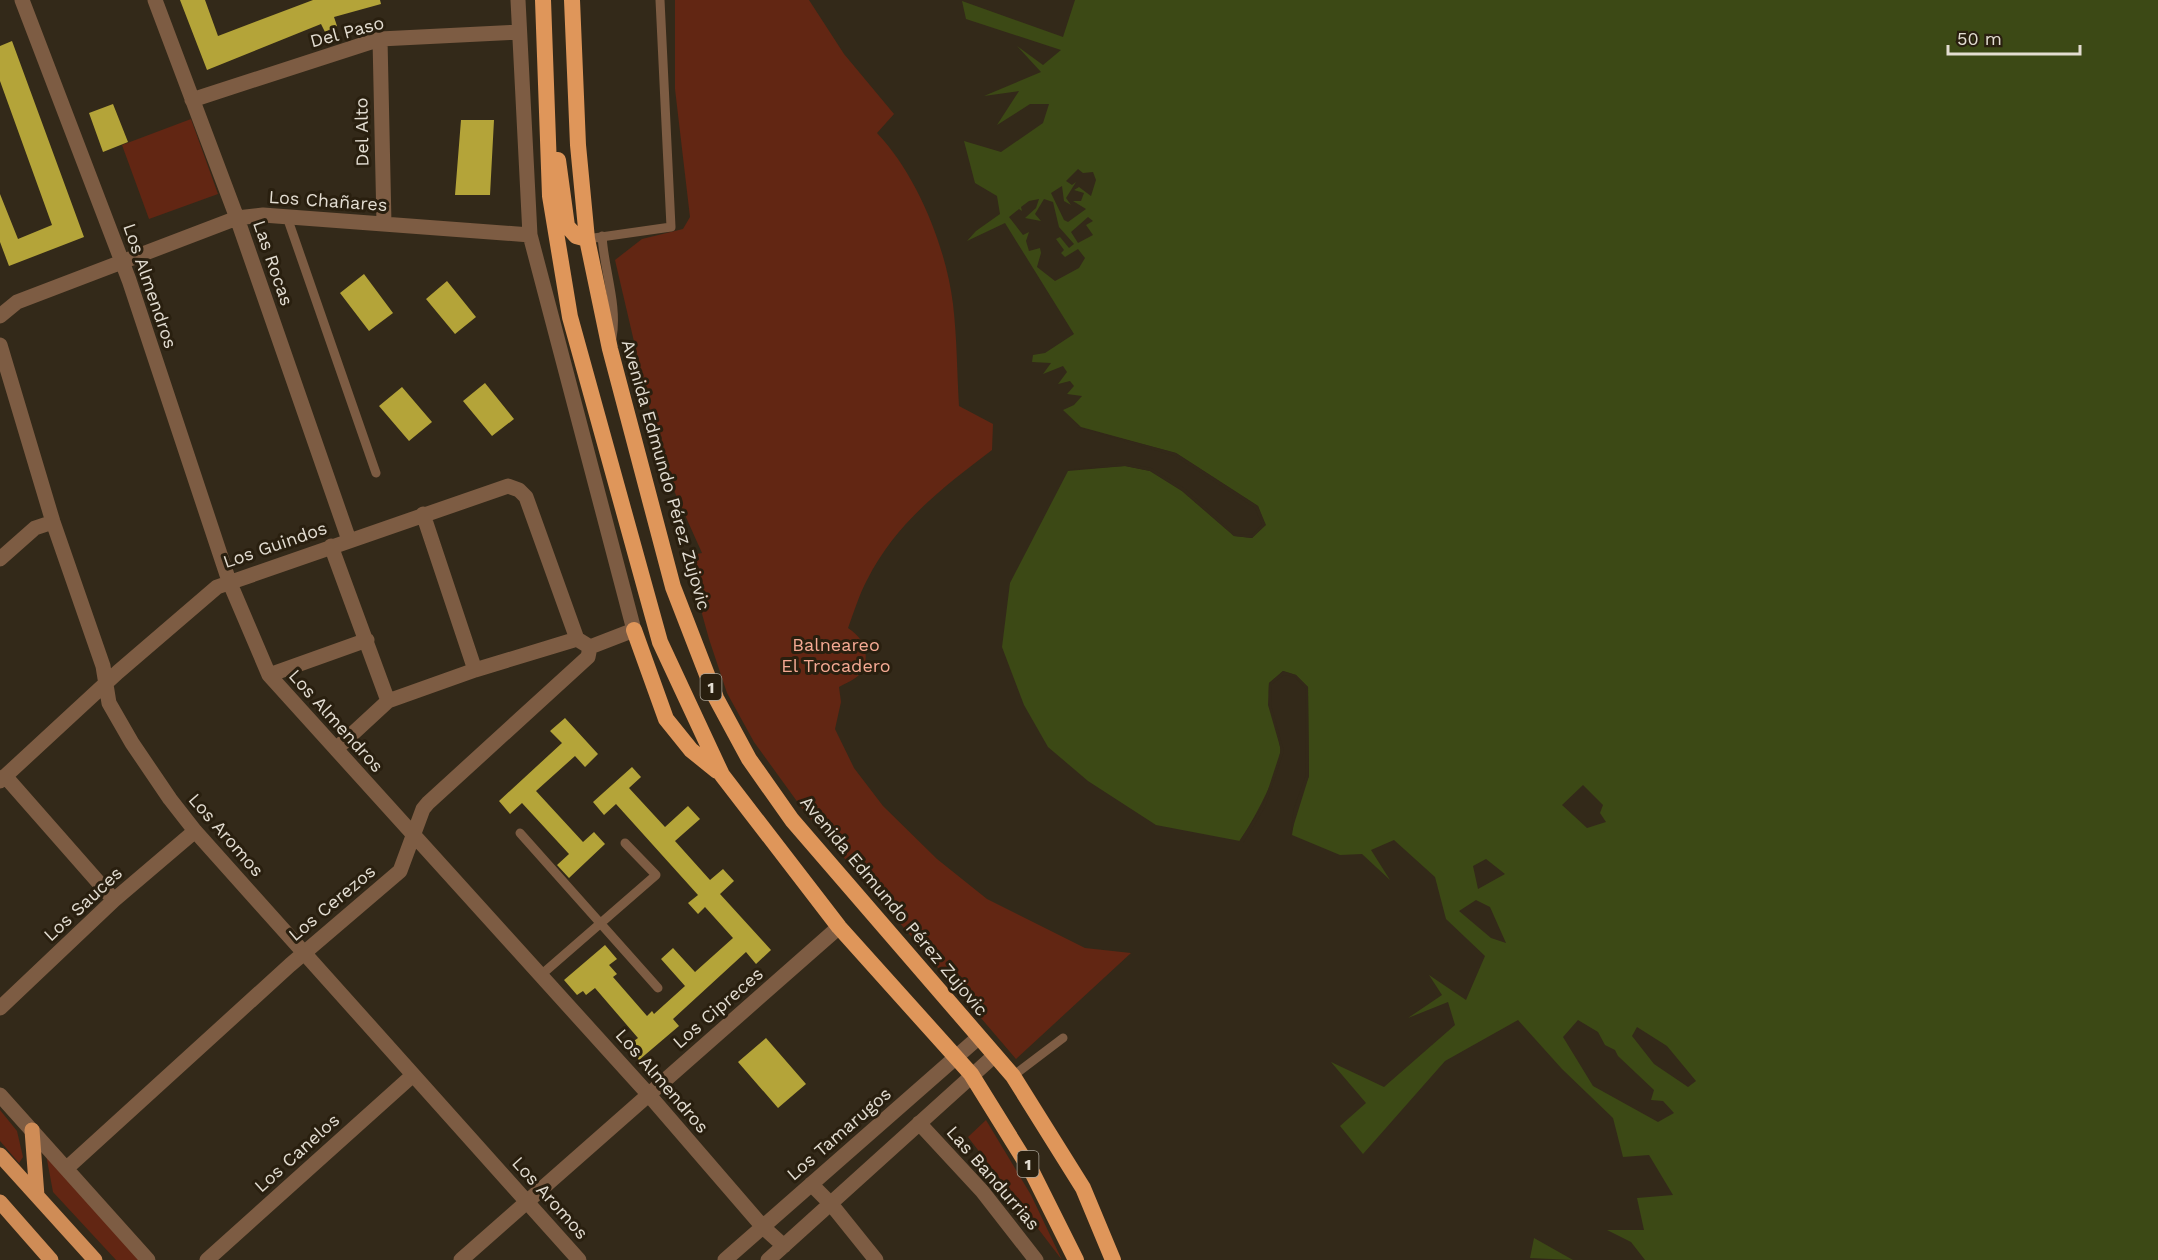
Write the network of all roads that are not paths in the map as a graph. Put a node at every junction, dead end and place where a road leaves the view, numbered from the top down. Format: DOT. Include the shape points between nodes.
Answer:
graph roads {
  1 [pos="22,0"];
  2 [pos="155,0"];
  3 [pos="518,0"];
  4 [pos="543,0"];
  5 [pos="572,0"];
  6 [pos="660,0"];
  7 [pos="518,32"];
  8 [pos="380,39"];
  9 [pos="192,100"];
  10 [pos="547,141"];
  11 [pos="287,217"];
  12 [pos="237,218"];
  13 [pos="384,224"];
  14 [pos="530,236"];
  15 [pos="594,237"];
  16 [pos="122,262"];
  17 [pos="0,316"];
  18 [pos="0,345"];
  19 [pos="376,473"];
  20 [pos="423,514"];
  21 [pos="53,522"];
  22 [pos="349,540"];
  23 [pos="332,546"];
  24 [pos="0,559"];
  25 [pos="229,581"];
  26 [pos="634,630"];
  27 [pos="367,640"];
  28 [pos="584,643"];
  29 [pos="475,669"];
  30 [pos="269,675"];
  31 [pos="107,683"];
  32 [pos="388,701"];
  33 [pos="336,749"];
  34 [pos="722,775"];
  35 [pos="3,779"];
  36 [pos="195,831"];
  37 [pos="520,833"];
  38 [pos="412,835"];
  39 [pos="625,843"];
  40 [pos="114,900"];
  41 [pos="599,922"];
  42 [pos="839,927"];
  43 [pos="304,953"];
  44 [pos="541,975"];
  45 [pos="658,988"];
  46 [pos="0,1008"];
  47 [pos="979,1037"];
  48 [pos="1063,1038"];
  49 [pos="995,1055"];
  50 [pos="956,1058"];
  51 [pos="971,1074"];
  52 [pos="413,1075"];
  53 [pos="1013,1076"];
  54 [pos="0,1095"];
  55 [pos="649,1095"];
  56 [pos="919,1123"];
  57 [pos="32,1130"];
  58 [pos="0,1155"];
  59 [pos="68,1168"];
  60 [pos="811,1185"];
  61 [pos="37,1196"];
  62 [pos="526,1200"];
  63 [pos="0,1202"];
  64 [pos="831,1204"];
  65 [pos="763,1227"];
  66 [pos="784,1246"];
  67 [pos="51,1260"];
  68 [pos="95,1260"];
  69 [pos="148,1260"];
  70 [pos="207,1260"];
  71 [pos="462,1260"];
  72 [pos="579,1260"];
  73 [pos="725,1260"];
  74 [pos="768,1260"];
  75 [pos="876,1260"];
  76 [pos="1036,1260"];
  77 [pos="1076,1260"];
  78 [pos="1113,1260"];
  1 -- 16 [label="street, Los Almendros"];
  2 -- 9 [label="street, Las Rocas"];
  3 -- 7 [label="street"];
  4 -- 10 [label="highway, 1"];
  5 -- 15 [label="highway, Avenida Edmundo Pérez Zujovic / 1" via="578,146"];
  6 -- 15 [label="lane" via="671,227"];
  7 -- 8 [label="street, Del Paso"];
  7 -- 14 [label="street"];
  8 -- 9 [label="street, Del Paso"];
  8 -- 13 [label="street, Del Alto"];
  9 -- 12 [label="street, Las Rocas"];
  10 -- 15 [label="highway" via="558,160 567,226 576,236"];
  10 -- 34 [label="highway, 1" via="551,207 570,316 660,642"];
  11 -- 12 [label="street, Los Chañares"];
  11 -- 13 [label="street, Los Chañares"];
  11 -- 19 [label="lane"];
  12 -- 16 [label="street, Los Chañares"];
  12 -- 22 [label="street, Las Rocas"];
  13 -- 14 [label="street, Los Chañares"];
  14 -- 26 [label="street"];
  15 -- 47 [label="highway, Avenida Edmundo Pérez Zujovic / 1" via="610,349 673,586 721,708 749,759 792,820"];
  16 -- 17 [label="street, Los Chañares" via="17,302"];
  16 -- 25 [label="street, Los Almendros"];
  18 -- 21 [label="street, Los Aromos"];
  20 -- 22 [label="street, Los Guindos"];
  20 -- 28 [label="street, Los Guindos" via="508,486 519,490 526,497"];
  20 -- 29 [label="street"];
  21 -- 24 [label="street" via="35,528"];
  21 -- 31 [label="street, Los Aromos"];
  22 -- 23 [label="street, Los Guindos"];
  23 -- 25 [label="street, Los Guindos"];
  23 -- 27 [label="street"];
  25 -- 30 [label="street, Los Almendros"];
  25 -- 31 [label="street, Los Guindos" via="217,586"];
  26 -- 28 [label="street"];
  26 -- 34 [label="highway" via="666,719 691,750"];
  27 -- 30 [label="street"];
  27 -- 32 [label="street"];
  28 -- 29 [label="street"];
  28 -- 38 [label="street, Los Cerezos" via="588,657 428,803"];
  29 -- 32 [label="street"];
  30 -- 33 [label="street, Los Almendros"];
  31 -- 35 [label="street, Los Guindos"];
  31 -- 36 [label="street, Los Aromos" via="109,703 132,743"];
  32 -- 33 [label="street"];
  33 -- 38 [label="street, Los Almendros"];
  34 -- 42 [label="highway, 1"];
  35 -- 40 [label="street"];
  36 -- 40 [label="street, Los Sauces"];
  36 -- 43 [label="street, Los Aromos"];
  37 -- 41 [label="lane"];
  38 -- 43 [label="street, Los Cerezos" via="400,871"];
  38 -- 44 [label="street, Los Almendros"];
  39 -- 41 [label="lane" via="656,875"];
  40 -- 46 [label="street, Los Sauces"];
  41 -- 44 [label="lane"];
  41 -- 45 [label="lane"];
  42 -- 50 [label="highway, 1"];
  42 -- 55 [label="street, Los Cipreces"];
  43 -- 52 [label="street, Los Aromos"];
  43 -- 59 [label="street, Los Cerezos"];
  44 -- 55 [label="street, Los Almendros"];
  47 -- 49 [label="highway, Avenida Edmundo Pérez Zujovic / 1"];
  47 -- 50 [label="street, Los Tamarugos"];
  48 -- 53 [label="lane"];
  49 -- 51 [label="street"];
  49 -- 53 [label="highway, Avenida Edmundo Pérez Zujovic / 1"];
  50 -- 51 [label="highway, 1"];
  50 -- 60 [label="street, Los Tamarugos"];
  51 -- 56 [label="street"];
  51 -- 77 [label="highway, 1" via="1034,1174"];
  52 -- 62 [label="street, Los Aromos"];
  52 -- 70 [label="street, Los Canelos"];
  53 -- 78 [label="highway, Avenida Edmundo Pérez Zujovic / 1" via="1083,1188"];
  54 -- 57 [label="street"];
  55 -- 62 [label="street, Los Cipreces"];
  55 -- 65 [label="street, Los Almendros"];
  56 -- 64 [label="street"];
  56 -- 76 [label="street, Las Bandurrias" via="982,1191"];
  57 -- 59 [label="street"];
  57 -- 61 [label="main road"];
  58 -- 61 [label="main road"];
  59 -- 69 [label="street"];
  60 -- 64 [label="street"];
  60 -- 65 [label="street, Los Tamarugos"];
  61 -- 68 [label="main road"];
  62 -- 71 [label="street, Los Cipreces"];
  62 -- 72 [label="street, Los Aromos"];
  63 -- 67 [label="main road"];
  64 -- 66 [label="street"];
  64 -- 75 [label="street"];
  65 -- 66 [label="street, Los Almendros"];
  65 -- 73 [label="street, Los Tamarugos"];
  66 -- 74 [label="street"];
}
